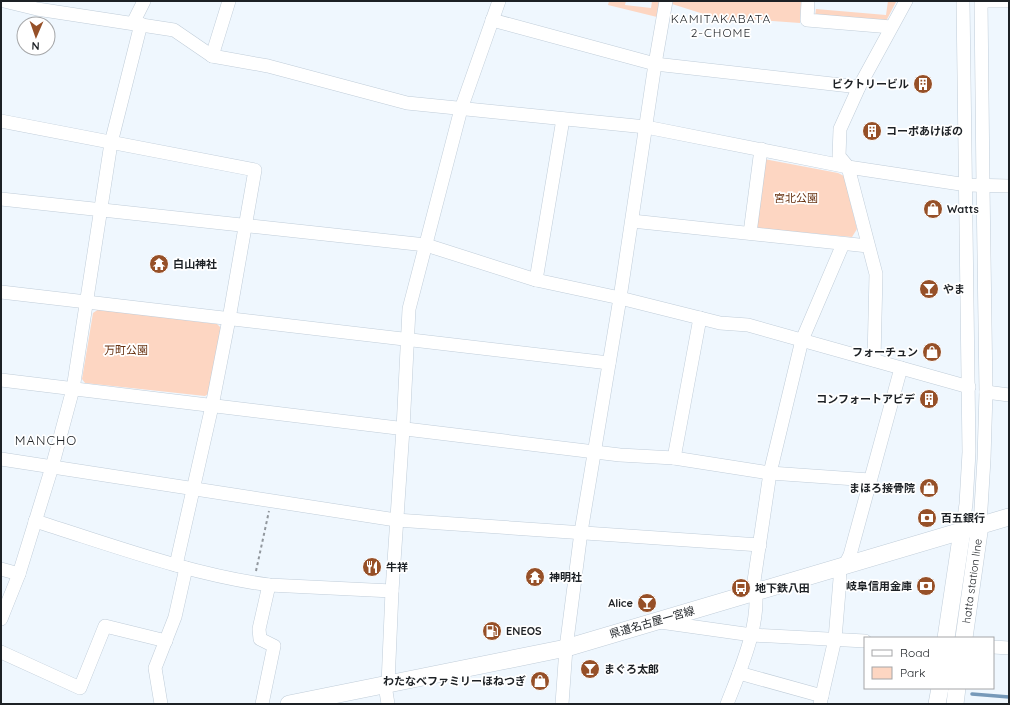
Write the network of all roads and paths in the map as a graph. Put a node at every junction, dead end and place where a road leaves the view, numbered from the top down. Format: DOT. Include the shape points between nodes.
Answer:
graph roads {
  1 [pos="4,1"];
  2 [pos="144,1"];
  3 [pos="229,1"];
  4 [pos="499,1"];
  5 [pos="666,1"];
  6 [pos="808,1"];
  7 [pos="906,1"];
  8 [pos="964,1"];
  9 [pos="982,1"];
  10 [pos="1009,1"];
  11 [pos="492,20"];
  12 [pos="137,24"];
  13 [pos="892,28"];
  14 [pos="212,56"];
  15 [pos="655,64"];
  16 [pos="859,87"];
  17 [pos="461,109"];
  18 [pos="563,119"];
  19 [pos="1,121"];
  20 [pos="646,127"];
  21 [pos="111,143"];
  22 [pos="761,149"];
  23 [pos="848,167"];
  24 [pos="967,184"];
  25 [pos="983,186"];
  26 [pos="1009,186"];
  27 [pos="1,199"];
  28 [pos="101,210"];
  29 [pos="632,221"];
  30 [pos="245,226"];
  31 [pos="750,233"];
  32 [pos="843,244"];
  33 [pos="426,245"];
  34 [pos="868,246"];
  35 [pos="536,280"];
  36 [pos="1,292"];
  37 [pos="620,298"];
  38 [pos="87,302"];
  39 [pos="700,318"];
  40 [pos="229,319"];
  41 [pos="406,340"];
  42 [pos="802,340"];
  43 [pos="874,360"];
  44 [pos="609,363"];
  45 [pos="901,368"];
  46 [pos="1,380"];
  47 [pos="969,387"];
  48 [pos="73,389"];
  49 [pos="986,392"];
  50 [pos="1009,395"];
  51 [pos="212,406"];
  52 [pos="403,429"];
  53 [pos="594,451"];
  54 [pos="674,458"];
  55 [pos="1,459"];
  56 [pos="52,467"];
  57 [pos="770,473"];
  58 [pos="870,480"];
  59 [pos="193,489"];
  60 [pos="271,501"];
  61 [pos="1009,517"];
  62 [pos="396,520"];
  63 [pos="36,521"];
  64 [pos="980,525"];
  65 [pos="962,531"];
  66 [pos="581,532"];
  67 [pos="760,545"];
  68 [pos="181,566"];
  69 [pos="842,566"];
  70 [pos="1,569"];
  71 [pos="20,574"];
  72 [pos="253,582"];
  73 [pos="269,585"];
  74 [pos="392,591"];
  75 [pos="757,591"];
  76 [pos="1,619"];
  77 [pos="655,621"];
  78 [pos="752,635"];
  79 [pos="946,637"];
  80 [pos="964,637"];
  81 [pos="835,639"];
  82 [pos="166,641"];
  83 [pos="864,641"];
  84 [pos="994,647"];
  85 [pos="566,648"];
  86 [pos="1009,648"];
  87 [pos="1,652"];
  88 [pos="739,673"];
  89 [pos="387,684"];
  90 [pos="940,689"];
  91 [pos="957,689"];
  92 [pos="821,700"];
  93 [pos="161,704"];
  94 [pos="262,704"];
  95 [pos="289,704"];
  96 [pos="388,704"];
  97 [pos="562,704"];
  98 [pos="728,704"];
  99 [pos="937,704"];
  100 [pos="955,704"];
  1 -- 12 [label="street" via="37,9"];
  2 -- 12 [label="street"];
  3 -- 14 [label="street"];
  4 -- 11 [label="street"];
  5 -- 15 [label="street"];
  6 -- 13 [label="street" via="807,20"];
  7 -- 13 [label="street"];
  8 -- 24 [label="street"];
  9 -- 10 [label="street"];
  9 -- 25 [label="street"];
  11 -- 15 [label="street"];
  11 -- 17 [label="street"];
  12 -- 14 [label="street" via="174,30"];
  12 -- 21 [label="street"];
  13 -- 16 [label="street"];
  14 -- 17 [label="street" via="268,66 407,103"];
  15 -- 16 [label="street"];
  15 -- 20 [label="street"];
  16 -- 23 [label="street" via="840,129 839,156"];
  17 -- 18 [label="street"];
  17 -- 33 [label="street"];
  18 -- 20 [label="street"];
  18 -- 35 [label="street"];
  19 -- 21 [label="street"];
  20 -- 22 [label="street"];
  20 -- 29 [label="street"];
  21 -- 28 [label="street"];
  21 -- 30 [label="street" via="255,170"];
  22 -- 23 [label="street"];
  22 -- 31 [label="street"];
  23 -- 24 [label="street"];
  23 -- 34 [label="street"];
  24 -- 25 [label="street"];
  24 -- 47 [label="street"];
  25 -- 26 [label="street"];
  25 -- 49 [label="street"];
  27 -- 28 [label="street"];
  28 -- 30 [label="street"];
  28 -- 38 [label="street"];
  29 -- 31 [label="street"];
  29 -- 37 [label="street"];
  30 -- 33 [label="street"];
  30 -- 40 [label="street"];
  31 -- 32 [label="street"];
  32 -- 34 [label="street"];
  32 -- 42 [label="street"];
  33 -- 35 [label="street"];
  33 -- 41 [label="street" via="409,309"];
  34 -- 43 [label="street" via="876,274"];
  35 -- 37 [label="street"];
  36 -- 38 [label="street"];
  37 -- 39 [label="street"];
  37 -- 44 [label="street"];
  38 -- 40 [label="street"];
  38 -- 48 [label="street"];
  39 -- 42 [label="street" via="720,323 748,325"];
  39 -- 54 [label="street"];
  40 -- 41 [label="street"];
  40 -- 51 [label="street"];
  41 -- 44 [label="street"];
  41 -- 52 [label="street"];
  42 -- 43 [label="street"];
  42 -- 57 [label="street"];
  43 -- 45 [label="street"];
  44 -- 53 [label="street"];
  45 -- 47 [label="street"];
  45 -- 58 [label="street"];
  46 -- 48 [label="street"];
  47 -- 65 [label="street" via="969,452"];
  48 -- 51 [label="street"];
  48 -- 56 [label="street"];
  49 -- 50 [label="street"];
  49 -- 64 [label="street"];
  51 -- 52 [label="street"];
  51 -- 59 [label="street"];
  52 -- 53 [label="street"];
  52 -- 62 [label="street"];
  53 -- 54 [label="street"];
  53 -- 66 [label="street"];
  54 -- 57 [label="street"];
  55 -- 56 [label="street"];
  56 -- 59 [label="street"];
  56 -- 63 [label="street"];
  57 -- 58 [label="street"];
  57 -- 67 [label="street"];
  58 -- 69 [label="street" via="850,555"];
  59 -- 60 [label="street"];
  59 -- 68 [label="street"];
  60 -- 62 [label="street"];
  60 -- 72 [label="path"];
  61 -- 64 [label="main road, 県道名古屋一宮線"];
  62 -- 66 [label="street"];
  62 -- 74 [label="street"];
  63 -- 68 [label="street"];
  63 -- 71 [label="street"];
  64 -- 65 [label="main road, 県道名古屋一宮線"];
  64 -- 80 [label="main road, hatta station line"];
  65 -- 69 [label="main road, 県道名古屋一宮線"];
  65 -- 79 [label="main road, hatta station line"];
  66 -- 67 [label="street"];
  66 -- 85 [label="street"];
  67 -- 75 [label="street" via="754,581"];
  68 -- 72 [label="street"];
  68 -- 82 [label="street" via="175,617"];
  69 -- 75 [label="main road, 県道名古屋一宮線"];
  69 -- 81 [label="street"];
  70 -- 71 [label="street"];
  71 -- 76 [label="street"];
  72 -- 73 [label="street"];
  73 -- 74 [label="street"];
  73 -- 94 [label="street" via="259,629 260,639 274,646"];
  74 -- 89 [label="street"];
  75 -- 77 [label="main road, 県道名古屋一宮線"];
  75 -- 78 [label="street"];
  77 -- 78 [label="street"];
  77 -- 85 [label="main road, 県道名古屋一宮線"];
  78 -- 81 [label="street"];
  78 -- 88 [label="street"];
  81 -- 83 [label="street"];
  81 -- 92 [label="street"];
  82 -- 87 [label="street" via="105,626 80,688"];
  82 -- 93 [label="street" via="155,668"];
  84 -- 86 [label="street"];
  85 -- 89 [label="main road, 県道名古屋一宮線"];
  85 -- 97 [label="street"];
  88 -- 92 [label="street"];
  88 -- 98 [label="street"];
  89 -- 95 [label="main road, 県道名古屋一宮線"];
  89 -- 96 [label="street"];
  90 -- 99 [label="main road"];
  91 -- 100 [label="main road"];
}
